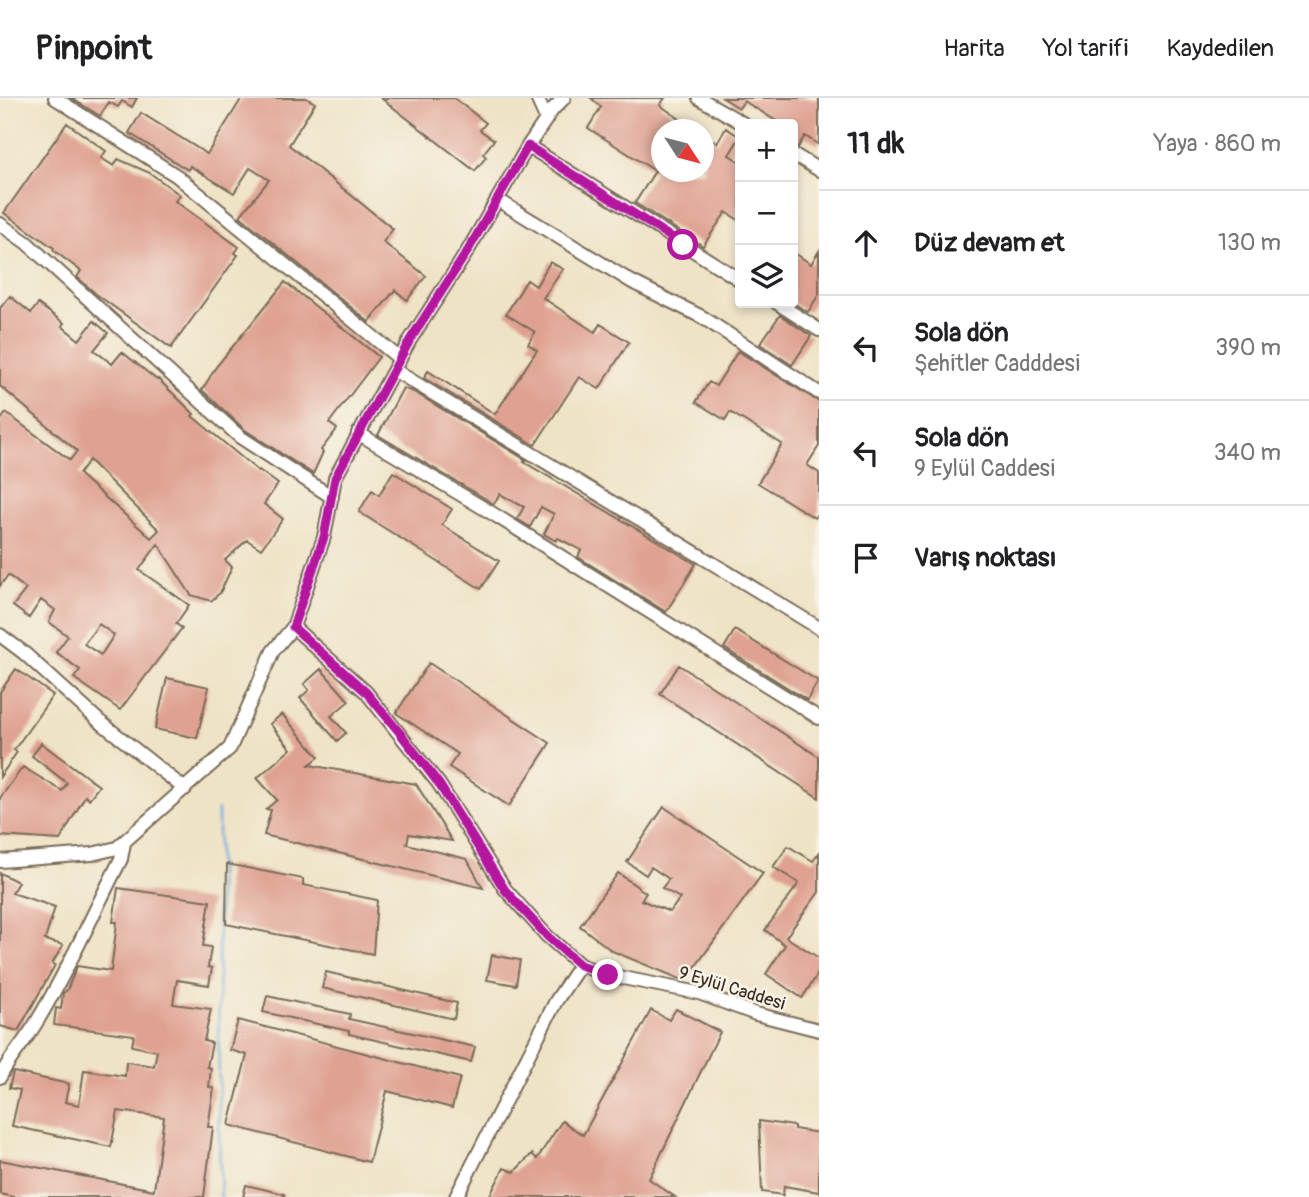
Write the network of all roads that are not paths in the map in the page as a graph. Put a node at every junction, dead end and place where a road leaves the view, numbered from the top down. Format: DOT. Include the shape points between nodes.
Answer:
graph roads {
  1 [pos="55,98"];
  2 [pos="537,98"];
  3 [pos="564,98"];
  4 [pos="699,98"];
  5 [pos="547,118"];
  6 [pos="735,119"];
  7 [pos="528,146"];
  8 [pos="798,157"];
  9 [pos="819,170"];
  10 [pos="498,200"];
  11 [pos="0,224"];
  12 [pos="735,277"];
  13 [pos="785,308"];
  14 [pos="819,330"];
  15 [pos="397,364"];
  16 [pos="819,393"];
  17 [pos="358,433"];
  18 [pos="332,497"];
  19 [pos="293,627"];
  20 [pos="819,628"];
  21 [pos="0,635"];
  22 [pos="819,718"];
  23 [pos="185,789"];
  24 [pos="124,843"];
  25 [pos="0,861"];
  26 [pos="580,965"];
  27 [pos="819,1030"];
  28 [pos="0,1077"];
  29 [pos="456,1197"];
  1 -- 15 [label="street" via="177,176"];
  2 -- 5 [label="street"];
  3 -- 5 [label="street"];
  4 -- 6 [label="street"];
  5 -- 7 [label="street"];
  7 -- 10 [label="street"];
  7 -- 12 [label="street"];
  8 -- 9 [label="street"];
  10 -- 15 [label="street"];
  10 -- 16 [label="street" via="632,282 702,317"];
  11 -- 18 [label="street" via="27,243 240,437"];
  13 -- 14 [label="street"];
  15 -- 17 [label="street"];
  15 -- 20 [label="street"];
  17 -- 18 [label="street" via="335,478"];
  17 -- 22 [label="street"];
  18 -- 19 [label="street" via="324,537"];
  19 -- 23 [label="street" via="273,651 230,748"];
  19 -- 26 [label="street, 9 Eylül Caddesi" via="366,692 439,784 505,890"];
  21 -- 23 [label="street"];
  23 -- 24 [label="street"];
  24 -- 25 [label="street" via="92,854"];
  24 -- 28 [label="street" via="121,859 63,972"];
  26 -- 27 [label="street, 9 Eylül Caddesi" via="618,978 699,993"];
  26 -- 29 [label="street" via="556,1001"];
}
